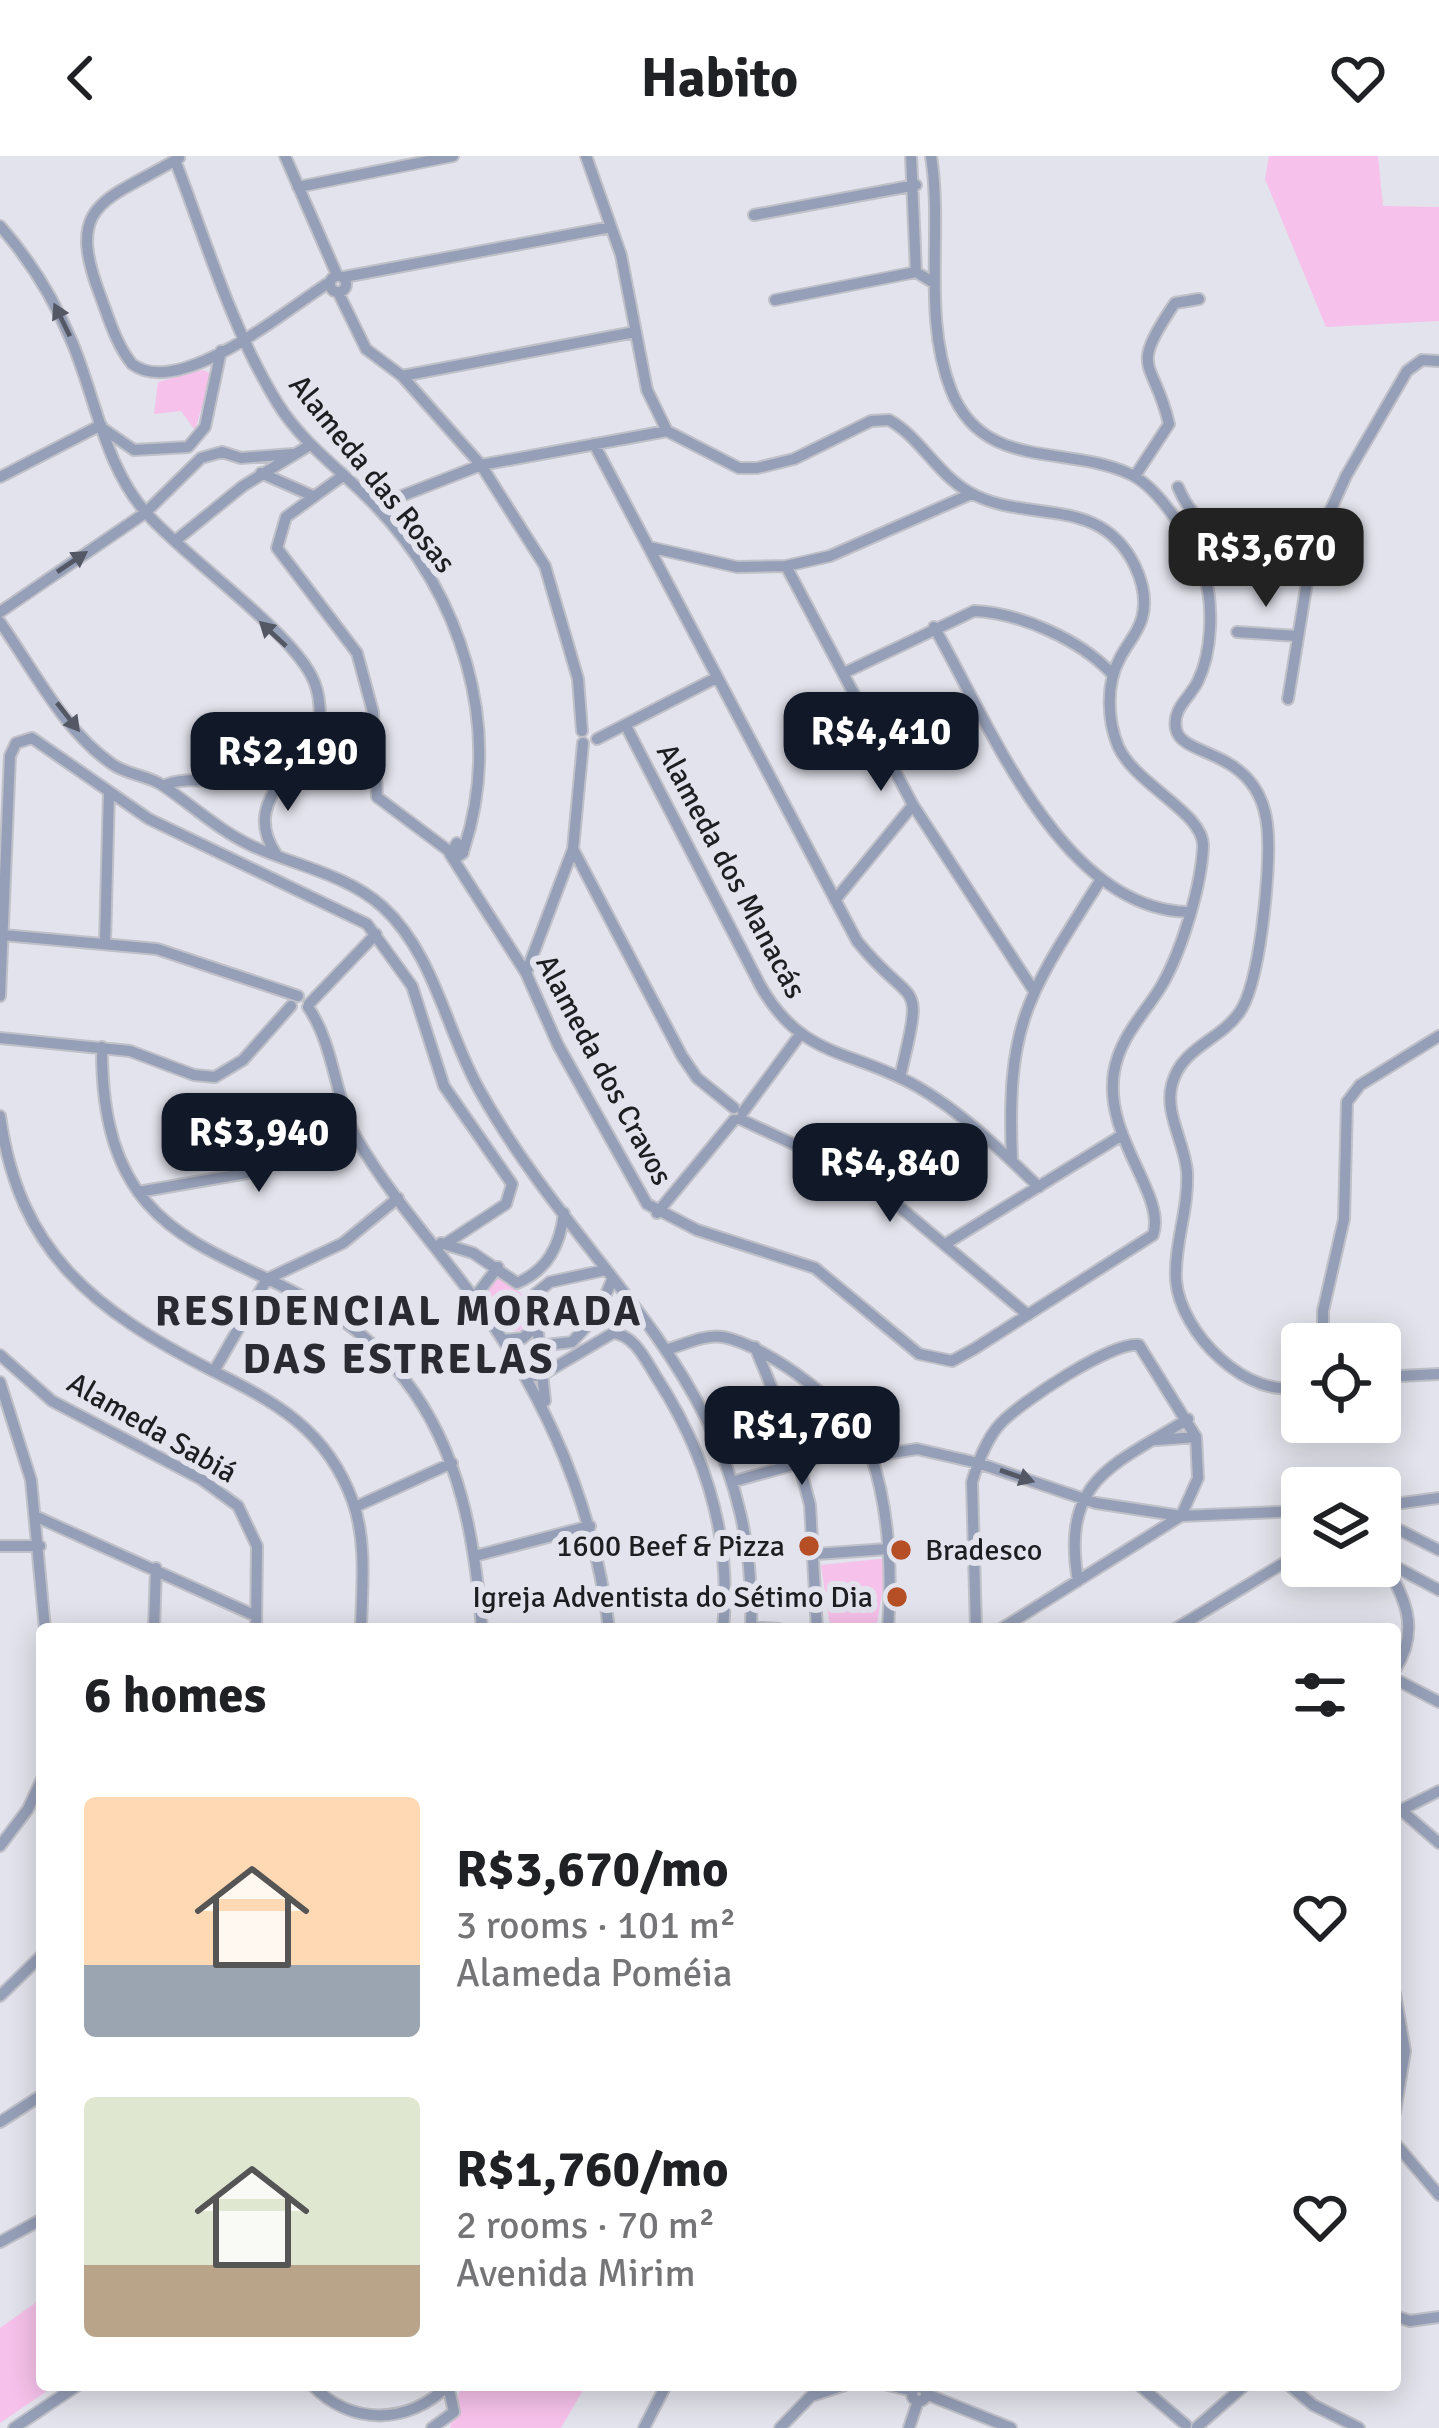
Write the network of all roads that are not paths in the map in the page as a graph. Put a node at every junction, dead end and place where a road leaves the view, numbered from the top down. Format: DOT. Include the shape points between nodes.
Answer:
graph roads {
  1 [pos="285,156"];
  2 [pos="453,156"];
  3 [pos="586,156"];
  4 [pos="911,156"];
  5 [pos="932,156"];
  6 [pos="178,158"];
  7 [pos="916,184"];
  8 [pos="298,187"];
  9 [pos="754,215"];
  10 [pos="0,226"];
  11 [pos="611,227"];
  12 [pos="916,272"];
  13 [pos="934,283"];
  14 [pos="338,284"];
  15 [pos="1199,299"];
  16 [pos="775,300"];
  17 [pos="634,332"];
  18 [pos="244,339"];
  19 [pos="221,352"];
  20 [pos="1439,361"];
  21 [pos="402,376"];
  22 [pos="101,425"];
  23 [pos="205,427"];
  24 [pos="667,431"];
  25 [pos="593,444"];
  26 [pos="310,445"];
  27 [pos="166,452"];
  28 [pos="221,452"];
  29 [pos="292,454"];
  30 [pos="481,465"];
  31 [pos="261,473"];
  32 [pos="184,474"];
  33 [pos="344,475"];
  34 [pos="1135,476"];
  35 [pos="0,477"];
  36 [pos="1178,487"];
  37 [pos="971,494"];
  38 [pos="313,496"];
  39 [pos="376,506"];
  40 [pos="145,513"];
  41 [pos="176,542"];
  42 [pos="650,547"];
  43 [pos="1312,551"];
  44 [pos="786,566"];
  45 [pos="0,612"];
  46 [pos="0,622"];
  47 [pos="934,627"];
  48 [pos="1237,632"];
  49 [pos="1297,636"];
  50 [pos="844,673"];
  51 [pos="1112,674"];
  52 [pos="716,678"];
  53 [pos="1288,700"];
  54 [pos="626,726"];
  55 [pos="593,736"];
  56 [pos="288,773"];
  57 [pos="164,786"];
  58 [pos="109,792"];
  59 [pos="914,805"];
  60 [pos="573,849"];
  61 [pos="457,850"];
  62 [pos="278,857"];
  63 [pos="1100,881"];
  64 [pos="836,900"];
  65 [pos="1187,912"];
  66 [pos="376,934"];
  67 [pos="3,935"];
  68 [pos="105,943"];
  69 [pos="526,973"];
  70 [pos="1032,988"];
  71 [pos="0,996"];
  72 [pos="300,1005"];
  73 [pos="799,1036"];
  74 [pos="1439,1036"];
  75 [pos="0,1037"];
  76 [pos="102,1047"];
  77 [pos="900,1077"];
  78 [pos="342,1112"];
  79 [pos="737,1114"];
  80 [pos="0,1116"];
  81 [pos="1119,1137"];
  82 [pos="1012,1161"];
  83 [pos="1039,1186"];
  84 [pos="165,1188"];
  85 [pos="138,1192"];
  86 [pos="398,1198"];
  87 [pos="156,1212"];
  88 [pos="564,1213"];
  89 [pos="657,1214"];
  90 [pos="482,1221"];
  91 [pos="430,1240"];
  92 [pos="947,1244"];
  93 [pos="449,1245"];
  94 [pos="472,1253"];
  95 [pos="446,1260"];
  96 [pos="298,1267"];
  97 [pos="498,1268"];
  98 [pos="609,1275"];
  99 [pos="267,1279"];
  100 [pos="517,1283"];
  101 [pos="304,1297"];
  102 [pos="474,1298"];
  103 [pos="531,1303"];
  104 [pos="1028,1316"];
  105 [pos="1323,1323"];
  106 [pos="535,1327"];
  107 [pos="504,1340"];
  108 [pos="572,1342"];
  109 [pos="538,1346"];
  110 [pos="755,1347"];
  111 [pos="669,1349"];
  112 [pos="0,1355"];
  113 [pos="571,1358"];
  114 [pos="214,1372"];
  115 [pos="1439,1374"];
  116 [pos="542,1375"];
  117 [pos="527,1376"];
  118 [pos="1401,1376"];
  119 [pos="0,1382"];
  120 [pos="31,1384"];
  121 [pos="1281,1387"];
  122 [pos="7,1396"];
  123 [pos="546,1410"];
  124 [pos="1188,1419"];
  125 [pos="1196,1437"];
  126 [pos="1154,1440"];
  127 [pos="871,1452"];
  128 [pos="452,1463"];
  129 [pos="978,1463"];
  130 [pos="801,1464"];
  131 [pos="1098,1478"];
  132 [pos="735,1481"];
  133 [pos="1194,1493"];
  134 [pos="1080,1498"];
  135 [pos="1439,1498"];
  136 [pos="1096,1503"];
  137 [pos="1401,1504"];
  138 [pos="355,1508"];
  139 [pos="1281,1512"];
  140 [pos="1134,1513"];
  141 [pos="1181,1516"];
  142 [pos="1210,1516"];
  143 [pos="37,1517"];
  144 [pos="1075,1517"];
  145 [pos="590,1526"];
  146 [pos="1401,1528"];
  147 [pos="1145,1540"];
  148 [pos="1075,1545"];
  149 [pos="0,1546"];
  150 [pos="40,1546"];
  151 [pos="887,1549"];
  152 [pos="1439,1550"];
  153 [pos="816,1554"];
  154 [pos="476,1556"];
  155 [pos="1281,1565"];
  156 [pos="156,1568"];
  157 [pos="1100,1568"];
  158 [pos="1401,1570"];
  159 [pos="1078,1581"];
  160 [pos="1398,1587"];
  161 [pos="1436,1588"];
  162 [pos="1409,1605"];
  163 [pos="45,1623"];
  164 [pos="154,1623"];
  165 [pos="256,1623"];
  166 [pos="361,1623"];
  167 [pos="482,1623"];
  168 [pos="609,1623"];
  169 [pos="722,1623"];
  170 [pos="751,1623"];
  171 [pos="817,1623"];
  172 [pos="888,1623"];
  173 [pos="976,1623"];
  174 [pos="1011,1623"];
  175 [pos="1185,1623"];
  176 [pos="1401,1658"];
  177 [pos="1401,1679"];
  178 [pos="1439,1702"];
  179 [pos="1439,1791"];
  180 [pos="35,1807"];
  181 [pos="1401,1810"];
  182 [pos="1401,1814"];
  183 [pos="1437,1840"];
  184 [pos="0,1846"];
  185 [pos="36,1961"];
  186 [pos="0,1996"];
  187 [pos="1401,2028"];
  188 [pos="1401,2075"];
  189 [pos="36,2099"];
  190 [pos="0,2122"];
  191 [pos="1401,2150"];
  192 [pos="1439,2195"];
  193 [pos="36,2222"];
  194 [pos="0,2242"];
  195 [pos="1439,2317"];
  196 [pos="1401,2318"];
  197 [pos="69,2391"];
  198 [pos="319,2391"];
  199 [pos="440,2391"];
  200 [pos="449,2391"];
  201 [pos="663,2391"];
  202 [pos="826,2391"];
  203 [pos="920,2391"];
  204 [pos="1146,2391"];
  205 [pos="1237,2391"];
  206 [pos="1296,2391"];
  207 [pos="1191,2427"];
  208 [pos="14,2428"];
  209 [pos="432,2428"];
  210 [pos="644,2428"];
  211 [pos="780,2428"];
  212 [pos="909,2428"];
  213 [pos="1011,2428"];
  214 [pos="1359,2428"];
  1 -- 8 [label="street"];
  2 -- 8 [label="street"];
  3 -- 11 [label="street"];
  4 -- 7 [label="street"];
  5 -- 13 [label="street"];
  6 -- 18 [label="street, Alameda das Rosas"];
  6 -- 19 [label="street" via="97,208 84,233 88,264 138,369 175,372"];
  7 -- 9 [label="street"];
  7 -- 12 [label="street"];
  8 -- 14 [label="street"];
  22 -- 10 [label="street, one-way" via="49,294"];
  11 -- 14 [label="street"];
  11 -- 17 [label="street"];
  12 -- 13 [label="street"];
  12 -- 16 [label="street"];
  13 -- 34 [label="street" via="949,387 980,432 1010,449"];
  14 -- 18 [label="street"];
  14 -- 21 [label="street" via="366,349"];
  15 -- 34 [label="street" via="1175,303 1145,354 1169,424"];
  17 -- 21 [label="street"];
  17 -- 24 [label="street" via="646,391"];
  18 -- 19 [label="street"];
  18 -- 26 [label="street, Alameda das Rosas"];
  19 -- 23 [label="street"];
  20 -- 43 [label="street" via="1413,364 1397,383"];
  21 -- 30 [label="street"];
  22 -- 27 [label="street" via="134,450"];
  22 -- 35 [label="street"];
  22 -- 40 [label="street"];
  23 -- 27 [label="street" via="188,447"];
  23 -- 28 [label="street"];
  24 -- 25 [label="street"];
  24 -- 37 [label="street" via="739,468 757,468 889,420"];
  25 -- 30 [label="street"];
  25 -- 42 [label="street"];
  26 -- 29 [label="street"];
  26 -- 33 [label="street, Alameda das Rosas"];
  27 -- 32 [label="street"];
  28 -- 29 [label="street"];
  28 -- 32 [label="street"];
  29 -- 31 [label="street"];
  30 -- 39 [label="street"];
  30 -- 55 [label="street" via="545,566"];
  31 -- 38 [label="street"];
  31 -- 41 [label="street"];
  32 -- 40 [label="street"];
  33 -- 38 [label="street"];
  33 -- 39 [label="street, Alameda das Rosas"];
  34 -- 121 [label="street" via="1191,548 1209,593 1203,670 1178,710 1178,736 1240,766 1268,834 1246,1001 1186,1057 1171,1089 1187,1172 1177,1287 1194,1322 1234,1369"];
  36 -- 43 [label="street" via="1209,532 1258,548"];
  37 -- 44 [label="street" via="830,556"];
  37 -- 51 [label="street" via="1080,515 1121,543 1144,601"];
  38 -- 61 [label="street" via="286,518 277,548 357,653 373,712 377,796"];
  39 -- 61 [label="street, Alameda das Rosas" via="454,618 467,661 478,750 468,830"];
  40 -- 41 [label="street"];
  45 -- 40 [label="street, one-way"];
  56 -- 41 [label="street, one-way" via="316,739 319,696 311,675"];
  42 -- 44 [label="street" via="737,567"];
  42 -- 52 [label="street"];
  43 -- 49 [label="street"];
  44 -- 50 [label="street"];
  46 -- 57 [label="street, one-way" via="100,755"];
  47 -- 50 [label="street"];
  47 -- 51 [label="street" via="990,612 1073,645"];
  47 -- 63 [label="street" via="1053,832"];
  48 -- 49 [label="street"];
  49 -- 53 [label="street"];
  50 -- 59 [label="street"];
  51 -- 65 [label="street" via="1119,748 1203,837"];
  52 -- 54 [label="street"];
  52 -- 64 [label="street"];
  54 -- 55 [label="street"];
  54 -- 73 [label="street, Alameda dos Manacás" via="766,996"];
  55 -- 60 [label="street" via="583,758"];
  56 -- 57 [label="street"];
  56 -- 62 [label="street" via="264,815"];
  57 -- 62 [label="street" via="207,820"];
  58 -- 66 [label="street" via="230,861 356,914"];
  58 -- 67 [label="street" via="48,745 16,742"];
  58 -- 68 [label="street"];
  59 -- 64 [label="street"];
  59 -- 70 [label="street"];
  60 -- 69 [label="street"];
  60 -- 79 [label="street" via="682,1056"];
  61 -- 69 [label="street, Alameda dos Cravos"];
  62 -- 88 [label="street" via="355,888 399,925 481,1093"];
  63 -- 65 [label="street" via="1152,907"];
  63 -- 70 [label="street"];
  64 -- 77 [label="street" via="856,941 914,1002"];
  65 -- 81 [label="street" via="1165,981 1117,1058"];
  66 -- 72 [label="street"];
  66 -- 90 [label="street" via="412,986 444,1086 510,1176 509,1199"];
  67 -- 68 [label="street"];
  67 -- 71 [label="street"];
  68 -- 72 [label="street" via="177,954"];
  69 -- 89 [label="street, Alameda dos Cravos" via="623,1170"];
  70 -- 82 [label="street" via="1009,1085"];
  72 -- 76 [label="street" via="215,1077"];
  72 -- 78 [label="street" via="319,1029"];
  73 -- 77 [label="street, Alameda dos Manacás"];
  73 -- 79 [label="street"];
  74 -- 105 [label="street" via="1360,1085 1347,1102 1344,1219"];
  75 -- 76 [label="street"];
  76 -- 85 [label="street" via="107,1134"];
  77 -- 82 [label="street, Alameda dos Manacás"];
  78 -- 84 [label="street" via="260,1171"];
  78 -- 86 [label="street"];
  79 -- 89 [label="street"];
  79 -- 92 [label="street" via="864,1177"];
  80 -- 114 [label="street" via="22,1202 74,1281 123,1322"];
  81 -- 83 [label="street"];
  81 -- 104 [label="street, Alameda dos Cravos" via="1156,1216 1145,1243"];
  82 -- 83 [label="street, Alameda dos Manacás"];
  83 -- 92 [label="street"];
  84 -- 85 [label="street"];
  84 -- 87 [label="street"];
  85 -- 87 [label="street"];
  86 -- 91 [label="street"];
  86 -- 96 [label="street"];
  87 -- 99 [label="street" via="182,1236"];
  88 -- 98 [label="street"];
  88 -- 100 [label="street" via="541,1269"];
  89 -- 104 [label="street, Alameda dos Cravos" via="815,1268 929,1359 952,1360"];
  90 -- 93 [label="street"];
  90 -- 94 [label="street"];
  91 -- 93 [label="street"];
  91 -- 95 [label="street"];
  92 -- 104 [label="street"];
  93 -- 94 [label="street"];
  93 -- 95 [label="street"];
  94 -- 97 [label="street"];
  95 -- 102 [label="street"];
  96 -- 99 [label="street"];
  96 -- 101 [label="street"];
  97 -- 100 [label="street"];
  97 -- 102 [label="street"];
  98 -- 103 [label="street" via="550,1282"];
  98 -- 108 [label="street" via="597,1315"];
  98 -- 111 [label="street"];
  99 -- 101 [label="street"];
  99 -- 114 [label="street"];
  100 -- 103 [label="street"];
  101 -- 128 [label="street" via="366,1338 406,1380"];
  102 -- 107 [label="street"];
  103 -- 106 [label="street"];
  106 -- 107 [label="street"];
  106 -- 109 [label="street"];
  107 -- 117 [label="street"];
  108 -- 109 [label="street"];
  108 -- 113 [label="street"];
  109 -- 116 [label="street"];
  110 -- 111 [label="street" via="716,1336"];
  110 -- 127 [label="street" via="846,1418"];
  110 -- 130 [label="street"];
  111 -- 132 [label="street"];
  112 -- 120 [label="street, Alameda Sabiá"];
  113 -- 116 [label="street"];
  113 -- 169 [label="street" via="604,1336 627,1337 682,1417 720,1535"];
  114 -- 138 [label="street" via="257,1390 309,1428"];
  115 -- 118 [label="street"];
  116 -- 117 [label="street"];
  116 -- 123 [label="street"];
  117 -- 123 [label="street"];
  119 -- 122 [label="street"];
  120 -- 122 [label="street"];
  120 -- 165 [label="street, Alameda Sabiá" via="238,1506 256,1546"];
  122 -- 143 [label="street"];
  123 -- 145 [label="street"];
  124 -- 125 [label="street"];
  124 -- 126 [label="street"];
  124 -- 129 [label="street" via="1144,1348 1118,1346 1001,1423"];
  125 -- 126 [label="street"];
  125 -- 133 [label="street"];
  126 -- 131 [label="street"];
  127 -- 129 [label="street" via="917,1449"];
  127 -- 130 [label="street" via="846,1450"];
  127 -- 151 [label="street"];
  128 -- 138 [label="street"];
  128 -- 154 [label="street"];
  129 -- 134 [label="street, one-way"];
  129 -- 173 [label="street" via="971,1501"];
  130 -- 132 [label="street"];
  130 -- 153 [label="street"];
  131 -- 134 [label="street"];
  131 -- 136 [label="street"];
  132 -- 170 [label="street" via="748,1538"];
  133 -- 141 [label="street"];
  133 -- 142 [label="street"];
  134 -- 136 [label="street"];
  134 -- 144 [label="street"];
  135 -- 137 [label="street"];
  136 -- 140 [label="street"];
  136 -- 144 [label="street"];
  138 -- 166 [label="street"];
  139 -- 142 [label="street"];
  140 -- 141 [label="street"];
  140 -- 147 [label="street"];
  141 -- 142 [label="street"];
  141 -- 147 [label="street"];
  143 -- 150 [label="street"];
  143 -- 156 [label="street"];
  144 -- 148 [label="street"];
  145 -- 154 [label="street"];
  145 -- 168 [label="street"];
  146 -- 152 [label="street"];
  147 -- 157 [label="street"];
  148 -- 157 [label="street"];
  148 -- 159 [label="street"];
  149 -- 150 [label="street"];
  150 -- 163 [label="street"];
  151 -- 153 [label="street"];
  151 -- 172 [label="street"];
  153 -- 171 [label="street"];
  154 -- 167 [label="street"];
  155 -- 175 [label="street"];
  156 -- 164 [label="street"];
  156 -- 165 [label="street"];
  157 -- 159 [label="street"];
  158 -- 161 [label="street"];
  159 -- 174 [label="street"];
  160 -- 162 [label="street"];
  161 -- 162 [label="street" via="1417,1592"];
  162 -- 176 [label="street"];
  177 -- 178 [label="street"];
  179 -- 181 [label="street"];
  180 -- 184 [label="street"];
  182 -- 183 [label="street"];
  185 -- 186 [label="street"];
  187 -- 188 [label="street"];
  189 -- 190 [label="street"];
  191 -- 192 [label="street"];
  193 -- 194 [label="street"];
  195 -- 196 [label="street"];
  197 -- 208 [label="street"];
  198 -- 199 [label="street" via="362,2416 424,2404"];
  200 -- 209 [label="street" via="454,2412"];
  201 -- 210 [label="street"];
  202 -- 211 [label="street"];
  203 -- 212 [label="street"];
  203 -- 213 [label="street"];
  204 -- 207 [label="street"];
  205 -- 207 [label="street"];
  206 -- 214 [label="street"];
}
